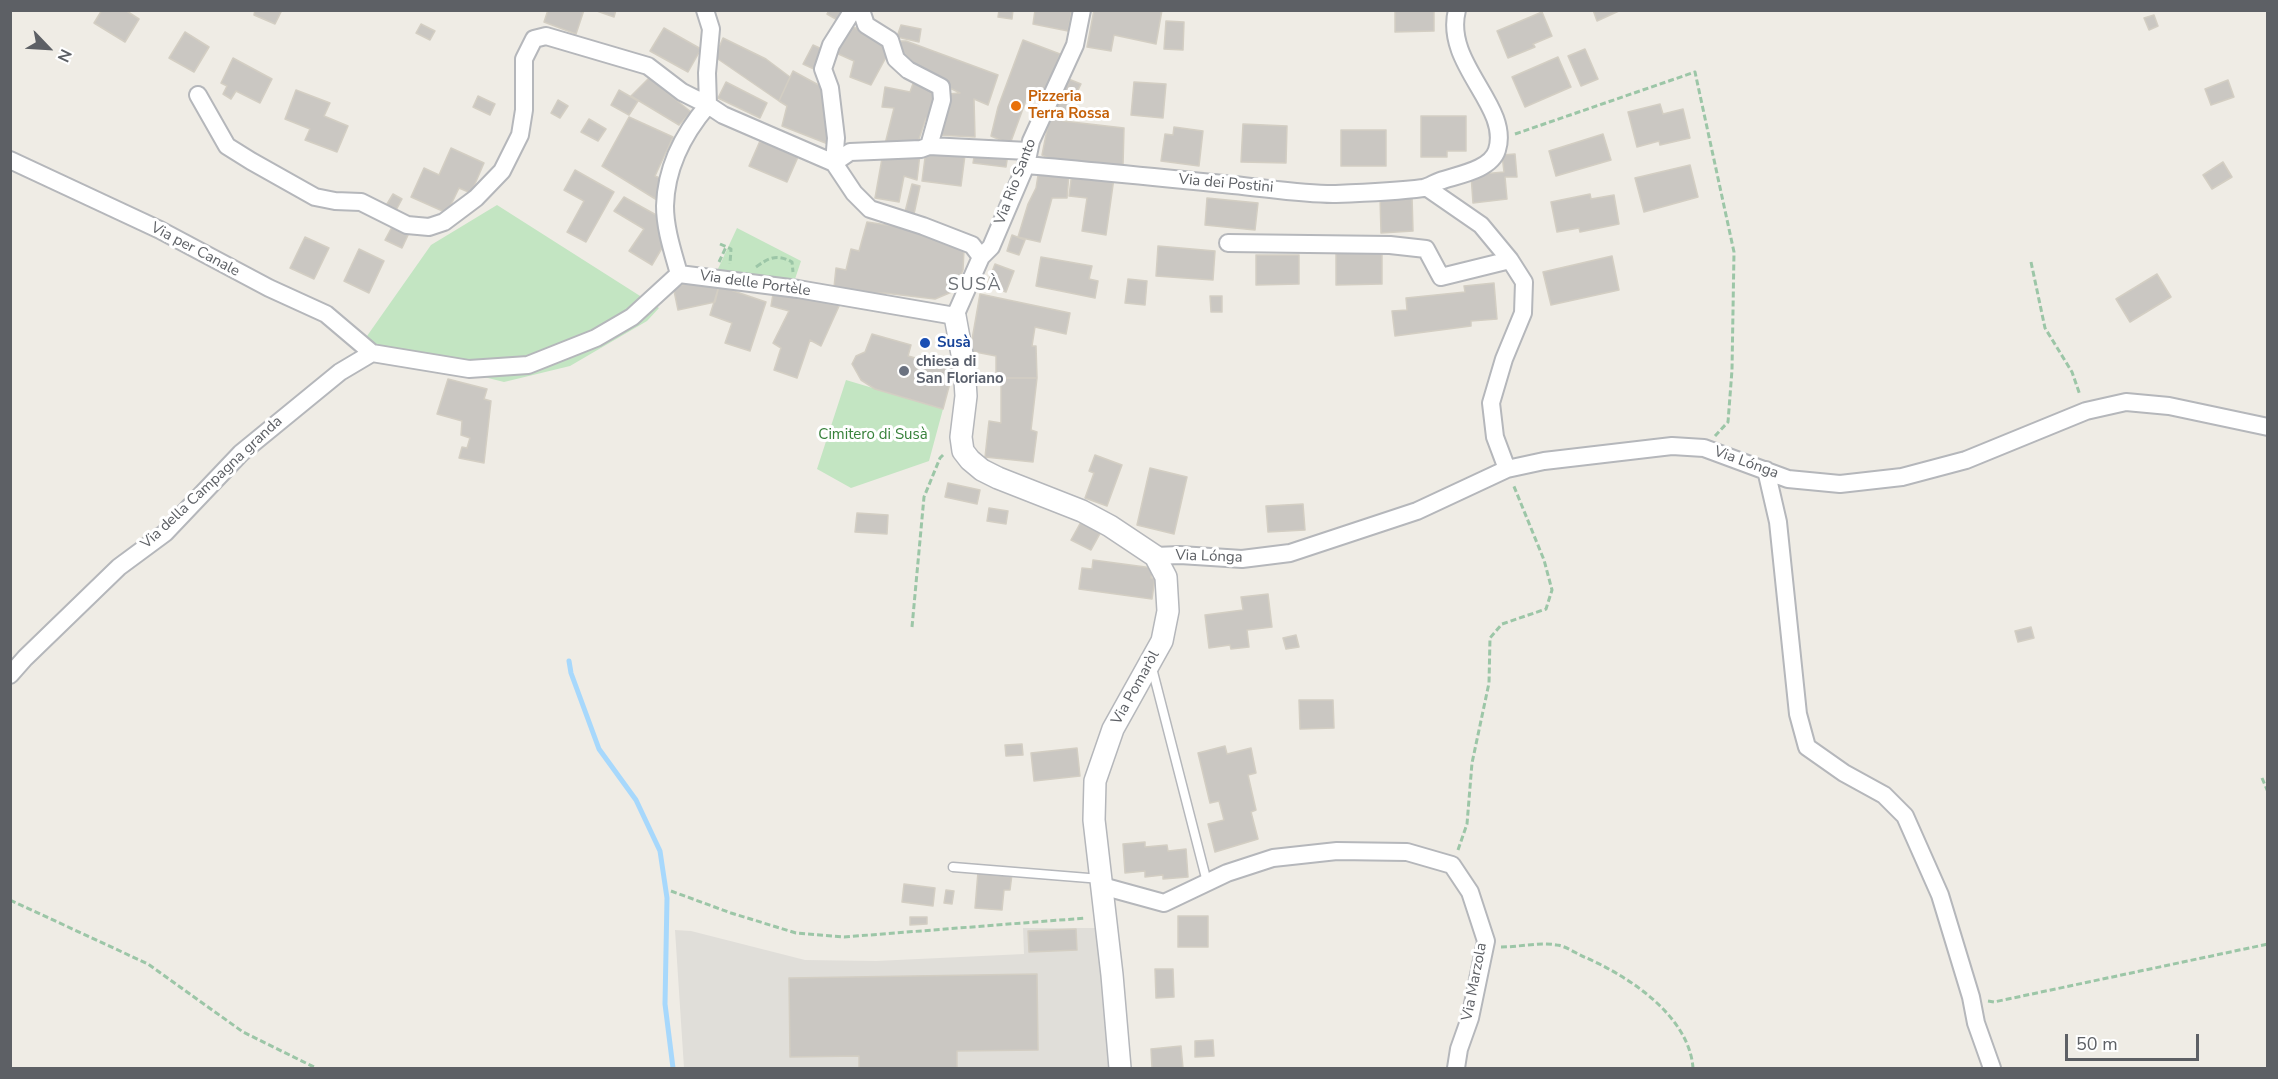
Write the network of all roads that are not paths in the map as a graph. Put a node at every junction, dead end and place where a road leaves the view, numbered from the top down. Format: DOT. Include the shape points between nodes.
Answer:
graph roads {
  1 [pos="705,10"];
  2 [pos="853,10"];
  3 [pos="861,10"];
  4 [pos="1082,10"];
  5 [pos="1457,10"];
  6 [pos="198,95"];
  7 [pos="708,105"];
  8 [pos="929,146"];
  9 [pos="1027,158"];
  10 [pos="10,160"];
  11 [pos="834,163"];
  12 [pos="1426,187"];
  13 [pos="1228,243"];
  14 [pos="981,257"];
  15 [pos="1510,260"];
  16 [pos="679,274"];
  17 [pos="955,316"];
  18 [pos="372,353"];
  19 [pos="2268,427"];
  20 [pos="1507,469"];
  21 [pos="1766,470"];
  22 [pos="1155,556"];
  23 [pos="1150,662"];
  24 [pos="10,675"];
  25 [pos="952,867"];
  26 [pos="1207,882"];
  27 [pos="1102,883"];
  28 [pos="1120,1068"];
  29 [pos="1456,1068"];
  30 [pos="1992,1068"];
  1 -- 7 [label="street" via="711,29"];
  2 -- 11 [label="street" via="831,45 823,69 830,88 836,138"];
  3 -- 8 [label="street" via="866,25 890,40 896,59 941,87 942,100"];
  4 -- 9 [label="street, Via Rio Santo" via="1075,45"];
  5 -- 12 [label="street, Via dei Postini" via="1455,35 1460,53 1498,125 1497,152 1484,165"];
  6 -- 7 [label="street" via="227,146 251,161 315,197 361,202 407,225 429,227 444,222 476,198 502,171 520,135 524,59 534,39 546,36 648,66 682,93"];
  7 -- 11 [label="street" via="723,116"];
  7 -- 16 [label="street" via="674,159 668,180 667,227"];
  8 -- 9 [label="street, Via dei Postini"];
  8 -- 11 [label="street, Via dei Postini" via="850,152"];
  9 -- 12 [label="street, Via dei Postini" via="1331,194"];
  9 -- 14 [label="street, Via Rio Santo" via="991,247"];
  10 -- 18 [label="street, Via per Canale" via="326,314"];
  11 -- 14 [label="street" via="870,209 972,245"];
  12 -- 15 [label="street" via="1482,225"];
  13 -- 15 [label="street" via="1390,244 1426,249 1441,277"];
  14 -- 17 [label="street, Via Rio Santo"];
  15 -- 20 [label="street" via="1524,282 1523,314 1491,403 1496,437"];
  16 -- 17 [label="street, Via delle Portèle"];
  16 -- 18 [label="street, Via delle Portèle" via="632,316 596,338 528,365 469,369"];
  17 -- 22 [label="street" via="966,396 963,451 982,470 1082,511"];
  18 -- 24 [label="street, Via della Campagna granda" via="340,372 241,453 165,533 120,567"];
  19 -- 21 [label="street, Via Lónga" via="2169,406 2126,402 2086,411 1966,460 1902,477 1840,484 1788,479"];
  20 -- 21 [label="street, Via Lónga" via="1672,446 1704,448"];
  20 -- 22 [label="street, Via Lónga" via="1417,511 1290,554 1242,559"];
  21 -- 30 [label="street" via="1778,522 1798,714 1807,747 1884,795 1905,816 1940,895"];
  22 -- 23 [label="street, Via Pomaròl" via="1166,577 1168,611 1162,641"];
  23 -- 26 [label="lane"];
  23 -- 27 [label="street, Via Pomaròl" via="1113,729 1095,781 1094,820"];
  25 -- 27 [label="lane"];
  26 -- 27 [label="street" via="1164,903"];
  26 -- 29 [label="street, Via Marzola" via="1273,858 1337,851 1407,852 1452,865 1470,892 1486,941"];
  27 -- 28 [label="street, Via Pomaròl"];
}
